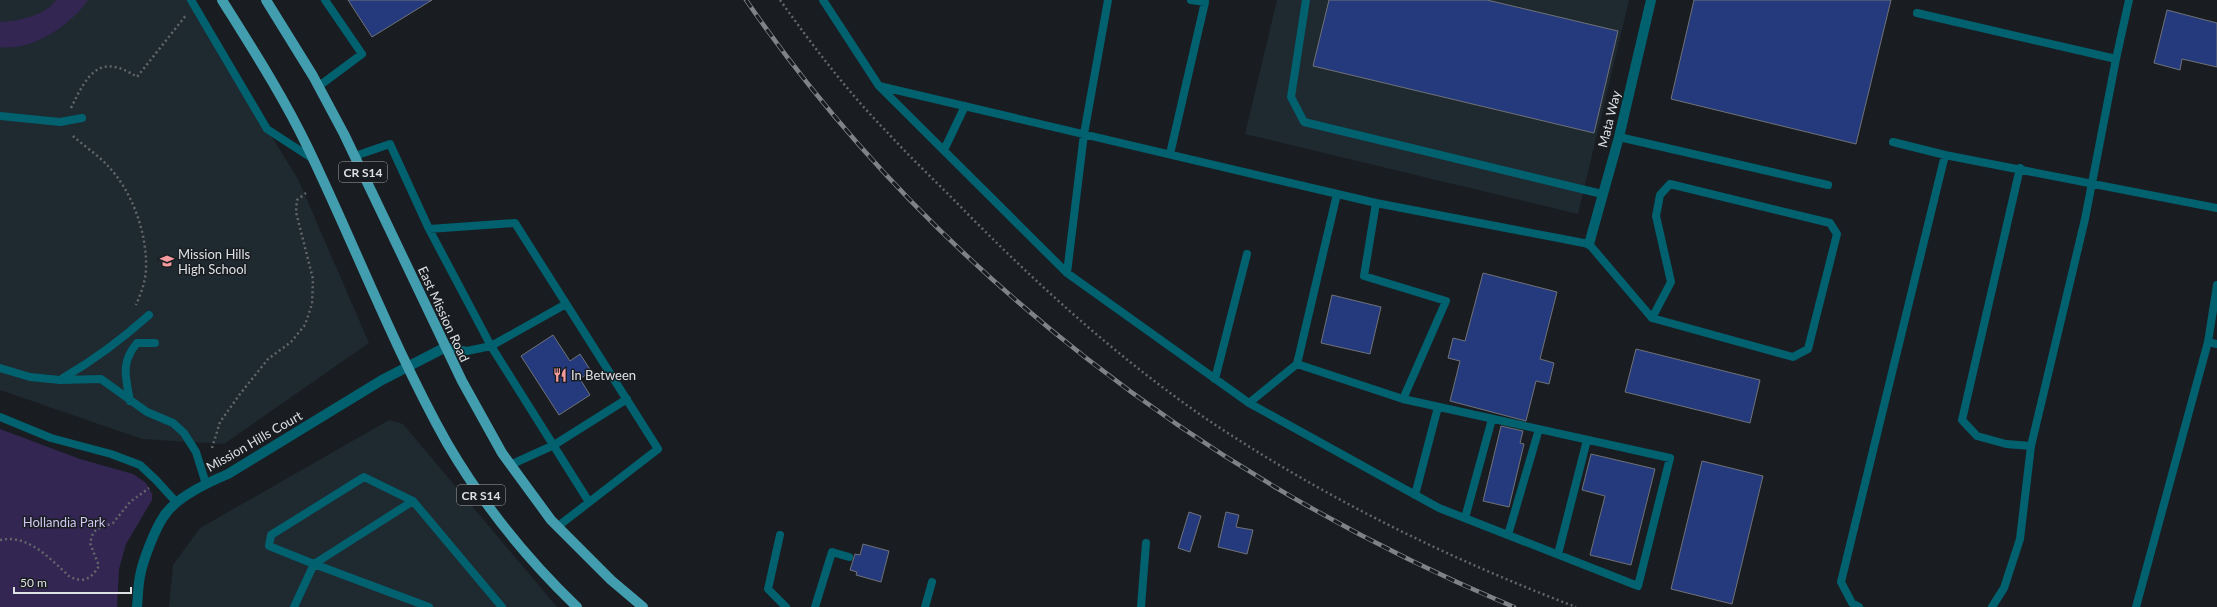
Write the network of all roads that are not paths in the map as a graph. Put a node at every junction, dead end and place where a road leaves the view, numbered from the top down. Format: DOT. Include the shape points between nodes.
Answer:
graph roads {
  1 [pos="191,0"];
  2 [pos="222,0"];
  3 [pos="266,0"];
  4 [pos="325,0"];
  5 [pos="823,0"];
  6 [pos="1108,0"];
  7 [pos="1191,0"];
  8 [pos="1306,0"];
  9 [pos="1651,0"];
  10 [pos="2129,0"];
  11 [pos="1917,13"];
  12 [pos="2116,59"];
  13 [pos="319,86"];
  14 [pos="879,86"];
  15 [pos="965,106"];
  16 [pos="0,116"];
  17 [pos="82,118"];
  18 [pos="1084,134"];
  19 [pos="1619,137"];
  20 [pos="1892,142"];
  21 [pos="944,150"];
  22 [pos="1170,154"];
  23 [pos="355,156"];
  24 [pos="1945,156"];
  25 [pos="313,159"];
  26 [pos="2020,168"];
  27 [pos="2091,184"];
  28 [pos="1828,185"];
  29 [pos="1337,194"];
  30 [pos="1602,194"];
  31 [pos="1376,203"];
  32 [pos="2217,208"];
  33 [pos="429,229"];
  34 [pos="1589,244"];
  35 [pos="1247,254"];
  36 [pos="1067,273"];
  37 [pos="2217,285"];
  38 [pos="566,304"];
  39 [pos="149,315"];
  40 [pos="1652,318"];
  41 [pos="2208,342"];
  42 [pos="155,343"];
  43 [pos="2217,344"];
  44 [pos="491,346"];
  45 [pos="446,347"];
  46 [pos="1297,364"];
  47 [pos="408,366"];
  48 [pos="0,368"];
  49 [pos="1215,379"];
  50 [pos="60,380"];
  51 [pos="626,399"];
  52 [pos="1403,399"];
  53 [pos="130,401"];
  54 [pos="1249,403"];
  55 [pos="1438,406"];
  56 [pos="0,417"];
  57 [pos="1492,418"];
  58 [pos="1539,429"];
  59 [pos="1587,440"];
  60 [pos="554,445"];
  61 [pos="2031,446"];
  62 [pos="510,465"];
  63 [pos="206,484"];
  64 [pos="1415,495"];
  65 [pos="413,501"];
  66 [pos="589,502"];
  67 [pos="177,503"];
  68 [pos="1465,518"];
  69 [pos="558,527"];
  70 [pos="780,535"];
  71 [pos="1508,535"];
  72 [pos="1146,543"];
  73 [pos="1558,554"];
  74 [pos="849,557"];
  75 [pos="314,564"];
  76 [pos="932,582"];
  77 [pos="137,607"];
  78 [pos="294,607"];
  79 [pos="429,607"];
  80 [pos="502,607"];
  81 [pos="577,607"];
  82 [pos="643,607"];
  83 [pos="786,607"];
  84 [pos="815,607"];
  85 [pos="925,607"];
  86 [pos="1142,607"];
  87 [pos="1859,607"];
  88 [pos="1992,607"];
  89 [pos="2136,607"];
  1 -- 25 [label="lane" via="267,129"];
  2 -- 25 [label="main road, CR S14" via="274,85"];
  3 -- 13 [label="main road, East Mission Road / CR S14"];
  4 -- 13 [label="lane" via="362,54"];
  5 -- 14 [label="lane"];
  6 -- 18 [label="lane"];
  7 -- 22 [label="lane" via="1205,2"];
  8 -- 30 [label="lane" via="1291,97 1304,122"];
  9 -- 19 [label="street, Mata Way"];
  10 -- 12 [label="lane"];
  11 -- 12 [label="lane"];
  12 -- 27 [label="lane"];
  13 -- 23 [label="main road, East Mission Road / CR S14"];
  14 -- 15 [label="lane"];
  14 -- 21 [label="lane"];
  15 -- 18 [label="lane"];
  15 -- 21 [label="lane"];
  16 -- 17 [label="lane" via="60,122"];
  18 -- 22 [label="lane"];
  18 -- 36 [label="lane"];
  19 -- 28 [label="lane"];
  19 -- 30 [label="street, Mata Way"];
  20 -- 24 [label="lane"];
  21 -- 36 [label="lane"];
  22 -- 29 [label="lane"];
  23 -- 33 [label="lane" via="390,144"];
  23 -- 45 [label="main road, East Mission Road / CR S14"];
  24 -- 26 [label="lane"];
  24 -- 87 [label="lane" via="1840,582 1852,603"];
  25 -- 47 [label="main road, CR S14"];
  26 -- 27 [label="lane"];
  26 -- 61 [label="lane" via="1962,420 1977,436 2006,444"];
  27 -- 32 [label="lane"];
  27 -- 61 [label="lane"];
  29 -- 31 [label="lane"];
  29 -- 46 [label="lane"];
  30 -- 34 [label="street, Mata Way"];
  31 -- 34 [label="lane"];
  31 -- 52 [label="lane" via="1364,276 1446,301"];
  33 -- 38 [label="lane" via="515,222"];
  33 -- 44 [label="lane"];
  34 -- 40 [label="lane"];
  35 -- 49 [label="lane"];
  36 -- 49 [label="lane"];
  37 -- 41 [label="lane"];
  38 -- 44 [label="lane"];
  38 -- 51 [label="lane"];
  39 -- 50 [label="lane" via="97,359"];
  40 -- 40 [label="lane" via="1793,357 1808,349 1837,234 1830,223 1670,184 1660,195 1656,216 1671,282"];
  41 -- 43 [label="lane"];
  41 -- 89 [label="lane"];
  42 -- 53 [label="lane" via="137,344 129,353 124,372"];
  44 -- 45 [label="lane" via="468,350"];
  44 -- 60 [label="lane"];
  45 -- 47 [label="street, Mission Hills Court"];
  45 -- 62 [label="main road, East Mission Road / CR S14" via="462,381"];
  46 -- 52 [label="lane"];
  46 -- 54 [label="lane"];
  47 -- 63 [label="street, Mission Hills Court" via="228,474"];
  47 -- 81 [label="main road, CR S14" via="448,444 473,484 515,540"];
  48 -- 50 [label="lane" via="30,377"];
  49 -- 54 [label="lane"];
  50 -- 53 [label="lane" via="101,379"];
  51 -- 60 [label="lane"];
  51 -- 66 [label="lane" via="658,449"];
  52 -- 55 [label="lane"];
  53 -- 63 [label="lane" via="147,412 173,423 184,433 196,452"];
  54 -- 64 [label="lane"];
  55 -- 57 [label="lane"];
  55 -- 64 [label="lane"];
  56 -- 67 [label="lane" via="51,438 111,454 140,465"];
  57 -- 58 [label="lane"];
  57 -- 68 [label="lane"];
  58 -- 59 [label="lane"];
  58 -- 71 [label="lane"];
  59 -- 73 [label="lane"];
  59 -- 73 [label="lane" via="1670,458 1638,586"];
  60 -- 62 [label="lane"];
  60 -- 66 [label="lane"];
  61 -- 88 [label="lane" via="2020,539 2004,588"];
  62 -- 69 [label="main road, East Mission Road / CR S14"];
  63 -- 67 [label="street, Mission Hills Court"];
  64 -- 68 [label="lane"];
  65 -- 75 [label="lane"];
  65 -- 75 [label="lane" via="364,477 271,535 269,546"];
  65 -- 80 [label="lane"];
  66 -- 69 [label="lane"];
  67 -- 77 [label="street, Mission Hills Court" via="164,515 152,543 140,575"];
  68 -- 71 [label="lane"];
  69 -- 82 [label="main road, East Mission Road / CR S14" via="606,576"];
  70 -- 83 [label="lane" via="768,589"];
  71 -- 73 [label="lane"];
  72 -- 86 [label="lane"];
  74 -- 84 [label="lane" via="832,552"];
  75 -- 78 [label="lane"];
  75 -- 79 [label="lane"];
  76 -- 85 [label="lane"];
}
